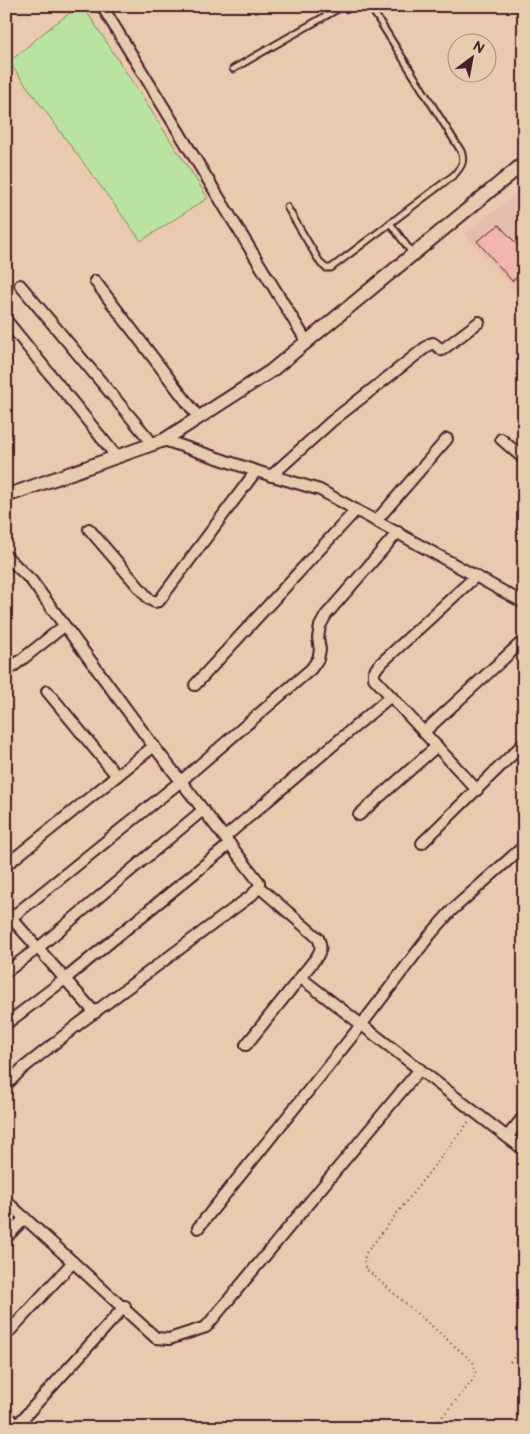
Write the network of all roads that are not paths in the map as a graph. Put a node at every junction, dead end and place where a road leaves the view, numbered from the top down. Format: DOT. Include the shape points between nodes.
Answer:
graph roads {
  1 [pos="102,6"];
  2 [pos="343,6"];
  3 [pos="370,6"];
  4 [pos="233,69"];
  5 [pos="524,162"];
  6 [pos="287,207"];
  7 [pos="390,223"];
  8 [pos="413,254"];
  9 [pos="95,281"];
  10 [pos="20,285"];
  11 [pos="6,320"];
  12 [pos="479,322"];
  13 [pos="307,342"];
  14 [pos="199,418"];
  15 [pos="501,439"];
  16 [pos="447,440"];
  17 [pos="159,442"];
  18 [pos="117,457"];
  19 [pos="524,459"];
  20 [pos="256,472"];
  21 [pos="271,476"];
  22 [pos="6,496"];
  23 [pos="356,510"];
  24 [pos="376,521"];
  25 [pos="89,530"];
  26 [pos="398,532"];
  27 [pos="6,556"];
  28 [pos="476,576"];
  29 [pos="524,603"];
  30 [pos="64,626"];
  31 [pos="524,640"];
  32 [pos="8,665"];
  33 [pos="195,685"];
  34 [pos="47,691"];
  35 [pos="391,696"];
  36 [pos="424,732"];
  37 [pos="524,743"];
  38 [pos="154,746"];
  39 [pos="437,746"];
  40 [pos="117,776"];
  41 [pos="180,781"];
  42 [pos="477,790"];
  43 [pos="203,810"];
  44 [pos="360,815"];
  45 [pos="227,841"];
  46 [pos="422,844"];
  47 [pos="524,846"];
  48 [pos="6,865"];
  49 [pos="259,888"];
  50 [pos="8,918"];
  51 [pos="38,948"];
  52 [pos="6,972"];
  53 [pos="301,978"];
  54 [pos="65,979"];
  55 [pos="95,1013"];
  56 [pos="6,1024"];
  57 [pos="362,1024"];
  58 [pos="246,1045"];
  59 [pos="420,1069"];
  60 [pos="6,1085"];
  61 [pos="524,1116"];
  62 [pos="507,1137"];
  63 [pos="524,1150"];
  64 [pos="6,1201"];
  65 [pos="24,1218"];
  66 [pos="198,1228"];
  67 [pos="6,1238"];
  68 [pos="73,1262"];
  69 [pos="124,1307"];
  70 [pos="6,1335"];
  71 [pos="6,1415"];
  72 [pos="19,1427"];
  1 -- 13 [label="street"];
  2 -- 4 [label="lane"];
  3 -- 7 [label="lane" via="463,157 463,163 454,175"];
  5 -- 8 [label="street"];
  6 -- 7 [label="lane" via="326,268 331,268"];
  7 -- 8 [label="lane"];
  8 -- 13 [label="street"];
  9 -- 14 [label="street"];
  10 -- 17 [label="street"];
  11 -- 18 [label="street"];
  12 -- 21 [label="street" via="442,350 430,344 332,421"];
  13 -- 14 [label="street" via="271,372"];
  14 -- 17 [label="street"];
  15 -- 19 [label="street"];
  16 -- 24 [label="street"];
  17 -- 18 [label="street"];
  17 -- 20 [label="street"];
  18 -- 22 [label="street"];
  20 -- 21 [label="street"];
  20 -- 25 [label="street" via="159,601 149,600"];
  21 -- 23 [label="street" via="320,490"];
  23 -- 24 [label="street"];
  23 -- 33 [label="street"];
  24 -- 26 [label="street"];
  26 -- 28 [label="street"];
  26 -- 41 [label="street" via="326,615 320,626 318,660 311,669"];
  27 -- 30 [label="street" via="31,580"];
  28 -- 29 [label="street"];
  28 -- 35 [label="street" via="378,666 374,678"];
  30 -- 32 [label="street"];
  30 -- 38 [label="street"];
  31 -- 36 [label="street"];
  34 -- 40 [label="street"];
  35 -- 36 [label="street"];
  35 -- 45 [label="street"];
  36 -- 39 [label="street"];
  37 -- 42 [label="street"];
  38 -- 40 [label="street"];
  38 -- 41 [label="street"];
  39 -- 42 [label="street"];
  39 -- 44 [label="street"];
  40 -- 48 [label="street"];
  41 -- 43 [label="street"];
  41 -- 50 [label="street"];
  42 -- 46 [label="street"];
  43 -- 45 [label="street"];
  43 -- 51 [label="street"];
  45 -- 49 [label="street" via="259,882"];
  45 -- 54 [label="street"];
  47 -- 57 [label="street" via="452,910"];
  49 -- 53 [label="street" via="318,938 320,952"];
  49 -- 55 [label="street"];
  50 -- 51 [label="street"];
  51 -- 52 [label="street"];
  51 -- 54 [label="street"];
  53 -- 57 [label="street"];
  53 -- 58 [label="street"];
  54 -- 55 [label="street"];
  54 -- 56 [label="street"];
  55 -- 60 [label="street"];
  57 -- 59 [label="street"];
  57 -- 66 [label="street"];
  59 -- 62 [label="street"];
  59 -- 69 [label="street" via="206,1326 169,1339 156,1338"];
  61 -- 62 [label="street"];
  62 -- 63 [label="street"];
  64 -- 65 [label="street"];
  65 -- 67 [label="street"];
  65 -- 68 [label="street"];
  68 -- 69 [label="street"];
  68 -- 70 [label="street"];
  69 -- 72 [label="street"];
  71 -- 72 [label="street"];
}
